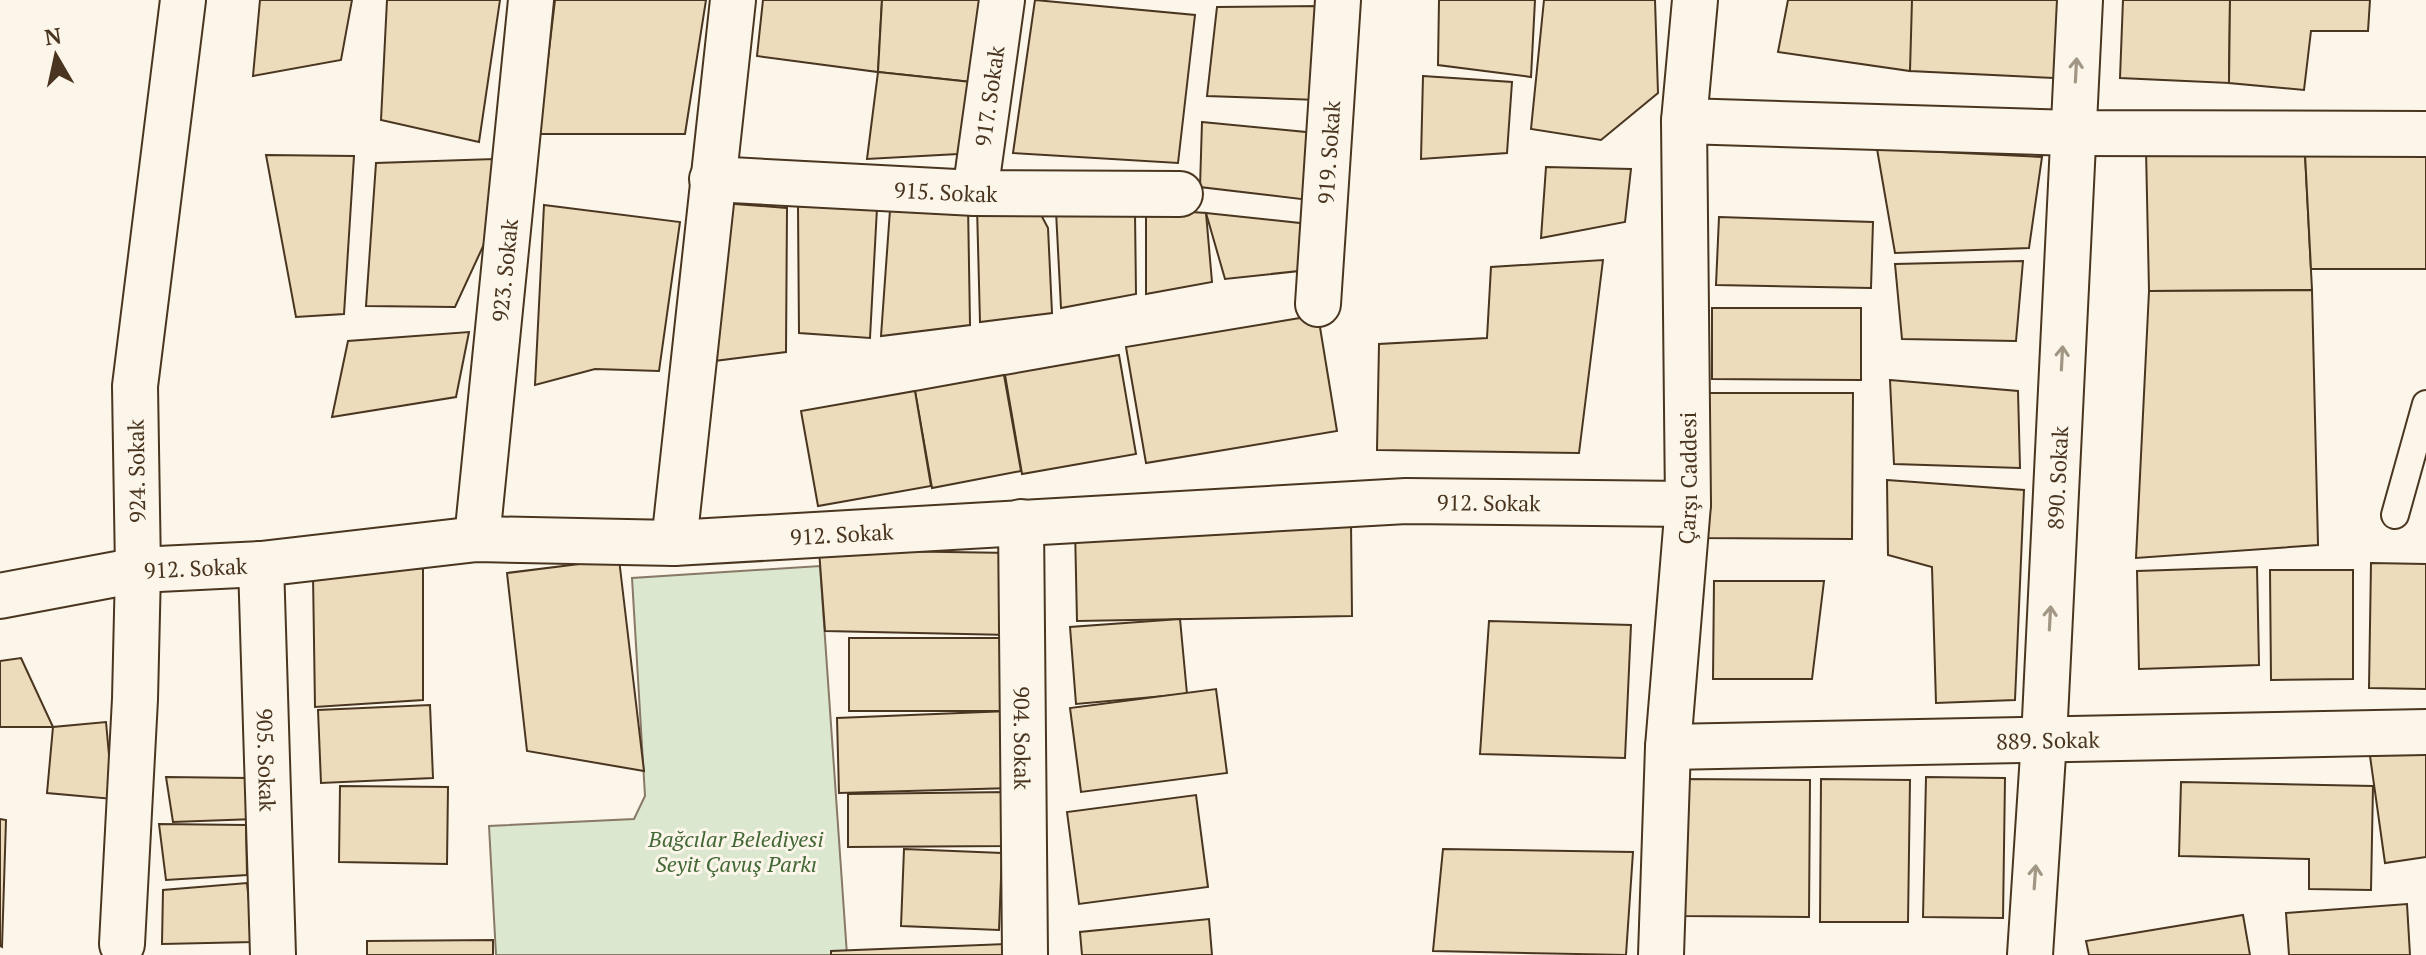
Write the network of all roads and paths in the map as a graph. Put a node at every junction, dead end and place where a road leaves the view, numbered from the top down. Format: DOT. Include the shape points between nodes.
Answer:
graph roads {
  1 [pos="183,0"];
  2 [pos="531,0"];
  3 [pos="733,0"];
  4 [pos="1002,0"];
  5 [pos="1338,0"];
  6 [pos="1695,0"];
  7 [pos="2080,0"];
  8 [pos="1684,121"];
  9 [pos="2073,133"];
  10 [pos="2426,134"];
  11 [pos="712,179"];
  12 [pos="975,193"];
  13 [pos="1180,194"];
  14 [pos="1318,304"];
  15 [pos="2426,404"];
  16 [pos="1688,504"];
  17 [pos="2395,515"];
  18 [pos="1021,522"];
  19 [pos="477,539"];
  20 [pos="674,543"];
  21 [pos="261,564"];
  22 [pos="138,570"];
  23 [pos="0,596"];
  24 [pos="2426,732"];
  25 [pos="2044,739"];
  26 [pos="1668,747"];
  27 [pos="122,944"];
  28 [pos="273,955"];
  29 [pos="1025,955"];
  30 [pos="1661,955"];
  31 [pos="2030,955"];
  1 -- 22 [label="street, 924. Sokak" via="135,386"];
  2 -- 19 [label="street, 923. Sokak"];
  3 -- 11 [label="street"];
  4 -- 12 [label="street, 917. Sokak"];
  5 -- 14 [label="street, 919. Sokak"];
  6 -- 8 [label="street, Çarşı Caddesi"];
  9 -- 7 [label="street, 890. Sokak, one-way"];
  8 -- 9 [label="street"];
  8 -- 16 [label="street, Çarşı Caddesi"];
  9 -- 10 [label="street"];
  25 -- 9 [label="street, 890. Sokak, one-way"];
  11 -- 12 [label="street, 915. Sokak"];
  11 -- 20 [label="street"];
  12 -- 13 [label="street, 915. Sokak"];
  15 -- 17 [label="lane"];
  16 -- 18 [label="street, 912. Sokak" via="1406,501"];
  16 -- 26 [label="street, Çarşı Caddesi"];
  18 -- 20 [label="street, 912. Sokak"];
  18 -- 29 [label="street, 904. Sokak"];
  19 -- 20 [label="street, 912. Sokak"];
  19 -- 21 [label="street, 912. Sokak"];
  21 -- 22 [label="street, 912. Sokak"];
  21 -- 28 [label="street, 905. Sokak"];
  22 -- 23 [label="street, 912. Sokak"];
  22 -- 27 [label="street, 924. Sokak"];
  24 -- 25 [label="street, 889. Sokak"];
  25 -- 26 [label="street, 889. Sokak"];
  31 -- 25 [label="street, 890. Sokak, one-way"];
  26 -- 30 [label="street, Çarşı Caddesi"];
}
